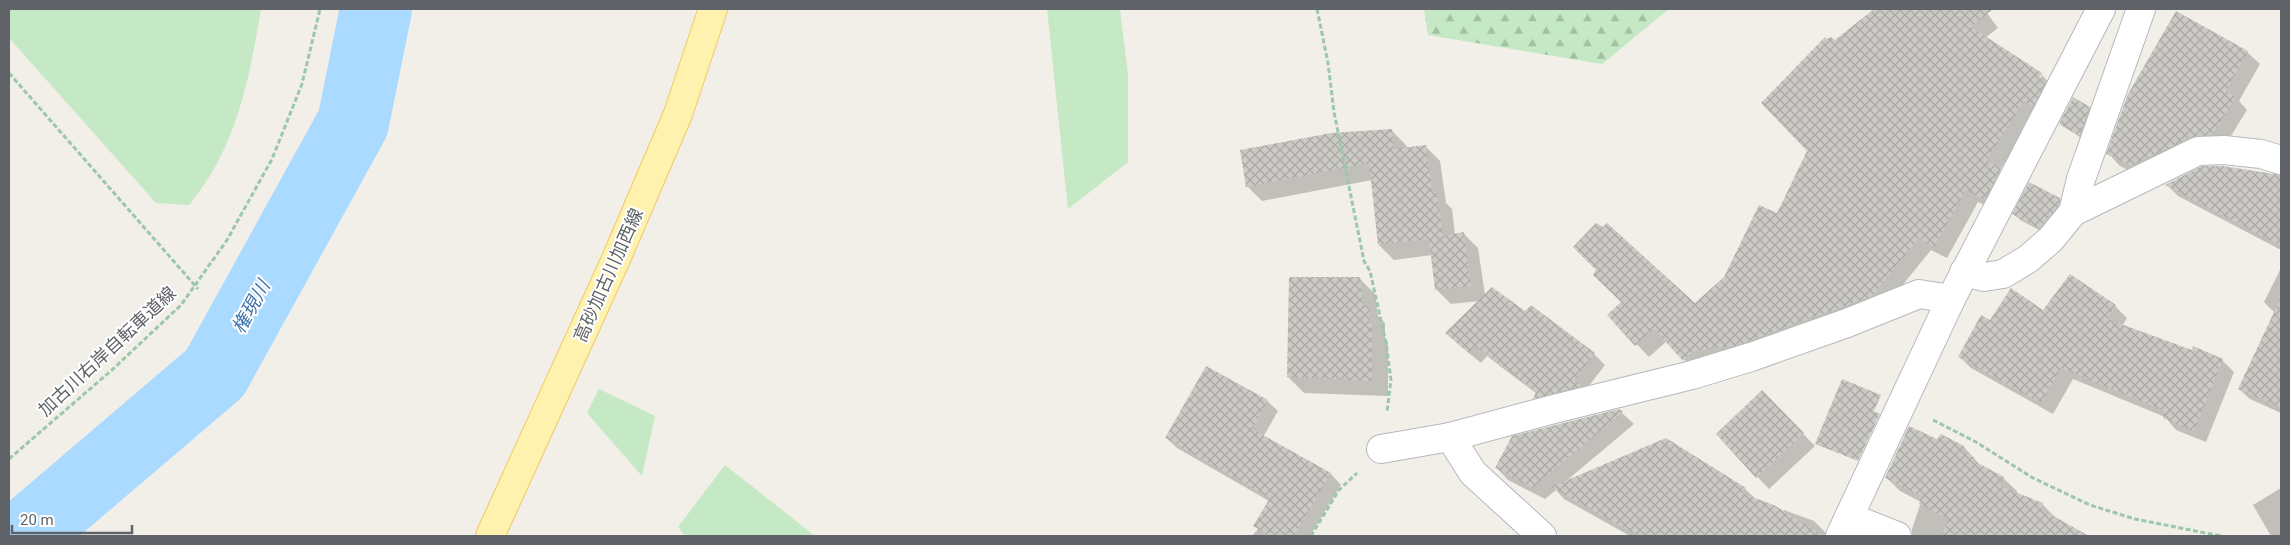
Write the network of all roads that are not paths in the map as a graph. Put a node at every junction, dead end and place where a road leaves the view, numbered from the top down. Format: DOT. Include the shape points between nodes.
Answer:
graph roads {
  1 [pos="713,9"];
  2 [pos="2101,9"];
  3 [pos="2141,9"];
  4 [pos="2281,160"];
  5 [pos="2073,212"];
  6 [pos="1964,272"];
  7 [pos="1950,299"];
  8 [pos="1450,437"];
  9 [pos="1381,449"];
  10 [pos="1844,526"];
  11 [pos="490,536"];
  12 [pos="1542,536"];
  13 [pos="1898,536"];
  1 -- 11 [label="main road, 高砂加古川加西線" via="670,132"];
  2 -- 6 [label="street"];
  3 -- 5 [label="street"];
  4 -- 5 [label="street" via="2261,154 2198,151"];
  5 -- 6 [label="street" via="2051,239 2028,259 2003,274 1984,277"];
  6 -- 7 [label="street"];
  7 -- 8 [label="street" via="1919,294 1847,323 1692,375"];
  7 -- 10 [label="street"];
  8 -- 9 [label="street"];
  8 -- 12 [label="street" via="1473,473"];
  10 -- 13 [label="street"];
}
